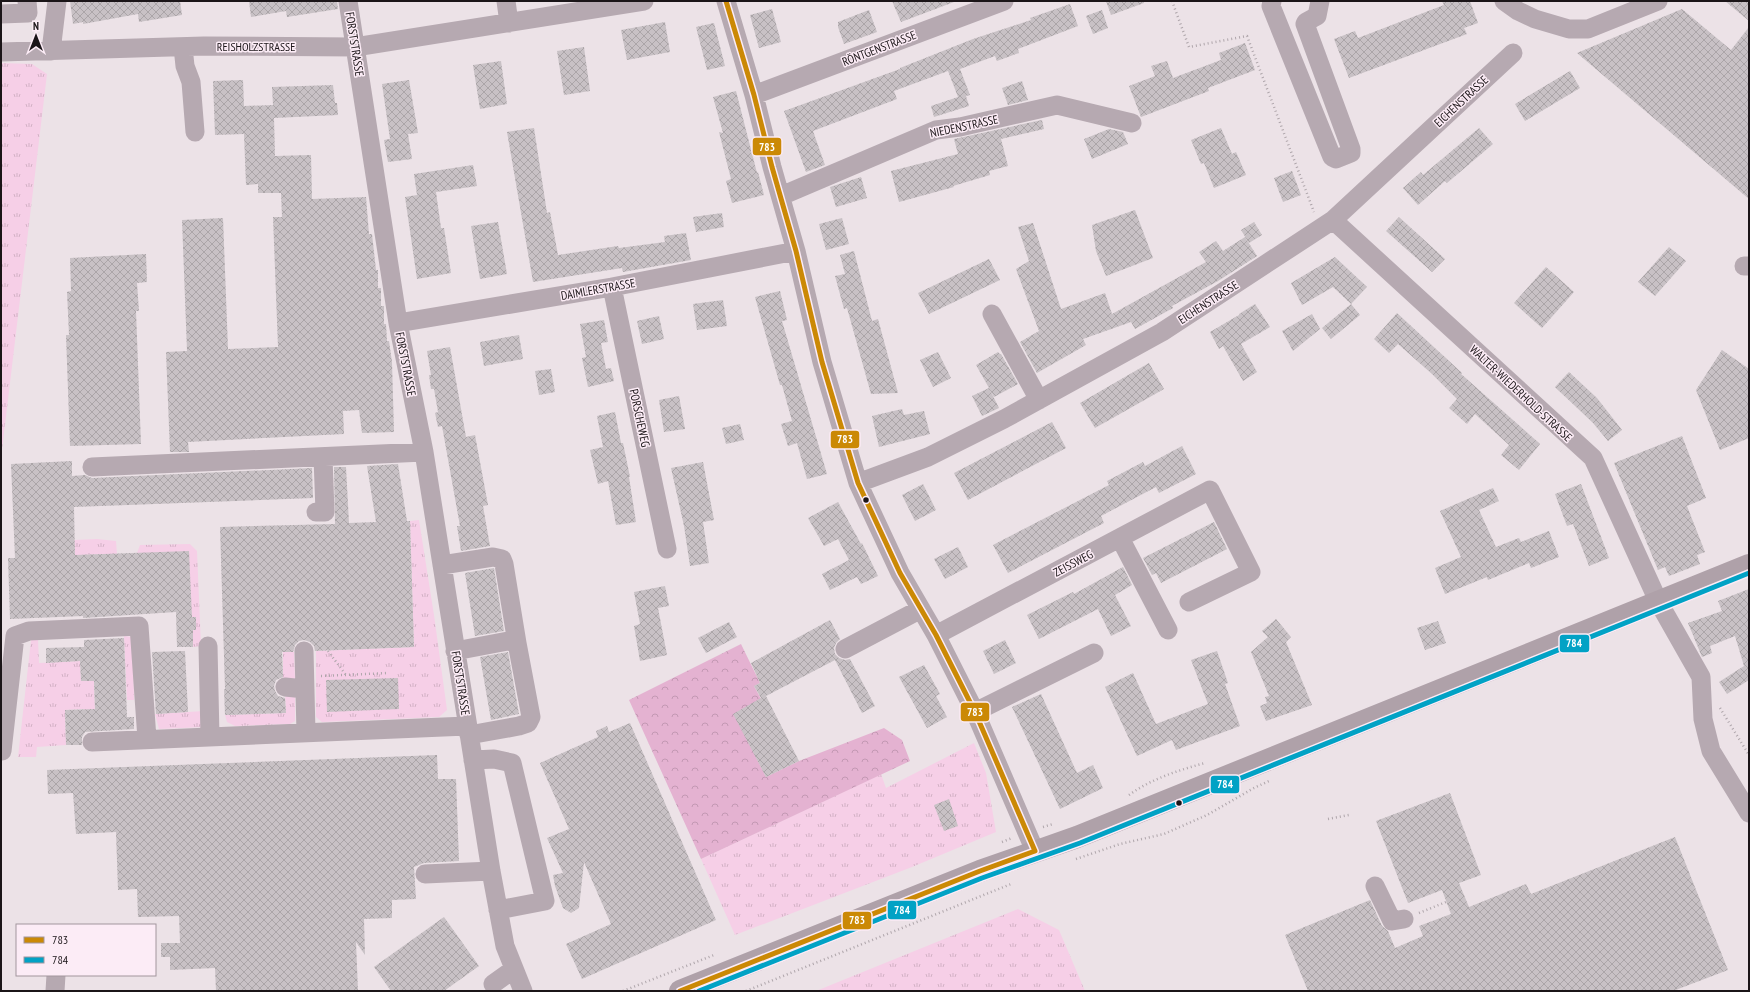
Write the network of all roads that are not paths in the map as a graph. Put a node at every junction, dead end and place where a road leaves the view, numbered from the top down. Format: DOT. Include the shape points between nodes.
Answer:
graph roads {
  1 [pos="57,1"];
  2 [pos="348,1"];
  3 [pos="506,1"];
  4 [pos="644,1"];
  5 [pos="726,1"];
  6 [pos="1004,1"];
  7 [pos="1272,1"];
  8 [pos="1320,1"];
  9 [pos="1504,1"];
  10 [pos="1658,1"];
  11 [pos="28,7"];
  12 [pos="1,14"];
  13 [pos="55,20"];
  14 [pos="509,23"];
  15 [pos="183,47"];
  16 [pos="355,47"];
  17 [pos="51,51"];
  18 [pos="1,52"];
  19 [pos="1513,53"];
  20 [pos="754,95"];
  21 [pos="1132,123"];
  22 [pos="195,132"];
  23 [pos="781,196"];
  24 [pos="1325,219"];
  25 [pos="796,251"];
  26 [pos="612,287"];
  27 [pos="992,314"];
  28 [pos="398,322"];
  29 [pos="1039,400"];
  30 [pos="424,452"];
  31 [pos="323,457"];
  32 [pos="92,467"];
  33 [pos="858,483"];
  34 [pos="316,512"];
  35 [pos="1120,538"];
  36 [pos="668,549"];
  37 [pos="442,565"];
  38 [pos="1749,565"];
  39 [pos="1189,602"];
  40 [pos="1659,603"];
  41 [pos="921,609"];
  42 [pos="1168,630"];
  43 [pos="936,635"];
  44 [pos="517,643"];
  45 [pos="208,646"];
  46 [pos="846,649"];
  47 [pos="304,651"];
  48 [pos="455,651"];
  49 [pos="1094,653"];
  50 [pos="305,683"];
  51 [pos="285,687"];
  52 [pos="975,712"];
  53 [pos="468,730"];
  54 [pos="306,733"];
  55 [pos="210,737"];
  56 [pos="147,739"];
  57 [pos="92,742"];
  58 [pos="2,751"];
  59 [pos="473,760"];
  60 [pos="1749,813"];
  61 [pos="1035,851"];
  62 [pos="491,871"];
  63 [pos="425,874"];
  64 [pos="1375,886"];
  65 [pos="498,910"];
  66 [pos="1404,919"];
  67 [pos="514,969"];
  68 [pos="56,976"];
  69 [pos="493,984"];
  70 [pos="55,991"];
  71 [pos="523,991"];
  72 [pos="680,991"];
  1 -- 13 [label="street"];
  2 -- 16 [label="street, FORSTSTRASSE"];
  3 -- 14 [label="street"];
  4 -- 14 [label="street, REISHOLZSTRASSE"];
  5 -- 20 [label="street"];
  6 -- 20 [label="street, RÖNTGENSTRASSE"];
  7 -- 8 [label="street" via="1271,6 1332,157 1336,159 1351,153 1351,149 1305,24 1317,16"];
  9 -- 10 [label="street" via="1535,19 1569,29 1588,28"];
  11 -- 12 [label="street"];
  11 -- 13 [label="street"];
  13 -- 17 [label="street"];
  14 -- 16 [label="street, REISHOLZSTRASSE"];
  15 -- 16 [label="street, REISHOLZSTRASSE"];
  15 -- 17 [label="street, REISHOLZSTRASSE"];
  15 -- 22 [label="street" via="185,66 191,82"];
  16 -- 28 [label="street, FORSTSTRASSE"];
  17 -- 18 [label="street, REISHOLZSTRASSE"];
  19 -- 24 [label="street, EICHENSTRASSE"];
  20 -- 23 [label="street"];
  21 -- 23 [label="street, NIEDENSTRASSE" via="1057,105 936,130"];
  23 -- 25 [label="street"];
  24 -- 29 [label="street, EICHENSTRASSE" via="1162,332"];
  24 -- 40 [label="street, WALTER-WIEDERHOLD-STRASSE" via="1592,458"];
  25 -- 26 [label="street, DAIMLERSTRASSE"];
  25 -- 33 [label="street" via="822,362"];
  26 -- 28 [label="street, DAIMLERSTRASSE"];
  26 -- 36 [label="street, PORSCHEWEG"];
  27 -- 29 [label="street"];
  28 -- 30 [label="street, FORSTSTRASSE"];
  29 -- 33 [label="street, EICHENSTRASSE" via="928,457"];
  30 -- 31 [label="street"];
  30 -- 37 [label="street, FORSTSTRASSE"];
  31 -- 32 [label="street"];
  31 -- 34 [label="street" via="325,512"];
  33 -- 41 [label="street" via="900,573"];
  35 -- 39 [label="street, ZEISSWEG" via="1210,490 1251,572"];
  35 -- 42 [label="street"];
  35 -- 43 [label="street, ZEISSWEG"];
  37 -- 44 [label="street" via="493,557 502,559"];
  37 -- 48 [label="street, FORSTSTRASSE"];
  38 -- 40 [label="main road"];
  40 -- 60 [label="street, WALTER-WIEDERHOLD-STRASSE" via="1701,677 1703,719 1711,751"];
  40 -- 61 [label="main road"];
  41 -- 43 [label="street"];
  41 -- 46 [label="street"];
  43 -- 52 [label="street"];
  44 -- 48 [label="street" via="508,641"];
  44 -- 53 [label="street" via="531,717 528,723"];
  45 -- 55 [label="street"];
  47 -- 50 [label="street"];
  48 -- 53 [label="street, FORSTSTRASSE"];
  49 -- 52 [label="street"];
  50 -- 51 [label="street"];
  50 -- 54 [label="street"];
  52 -- 61 [label="street"];
  53 -- 54 [label="street, FORSTSTRASSE"];
  53 -- 59 [label="street, FORSTSTRASSE"];
  54 -- 55 [label="street, FORSTSTRASSE"];
  55 -- 56 [label="street, FORSTSTRASSE"];
  56 -- 57 [label="street, FORSTSTRASSE"];
  56 -- 58 [label="street" via="139,626 29,631 15,636"];
  59 -- 62 [label="street, FORSTSTRASSE"];
  59 -- 65 [label="street" via="494,759 512,762 545,901"];
  61 -- 72 [label="main road"];
  62 -- 63 [label="street"];
  62 -- 65 [label="street, FORSTSTRASSE"];
  64 -- 66 [label="street" via="1392,921"];
  65 -- 67 [label="street, FORSTSTRASSE" via="505,946"];
  67 -- 69 [label="street"];
  67 -- 71 [label="street, FORSTSTRASSE"];
  68 -- 70 [label="street"];
}
